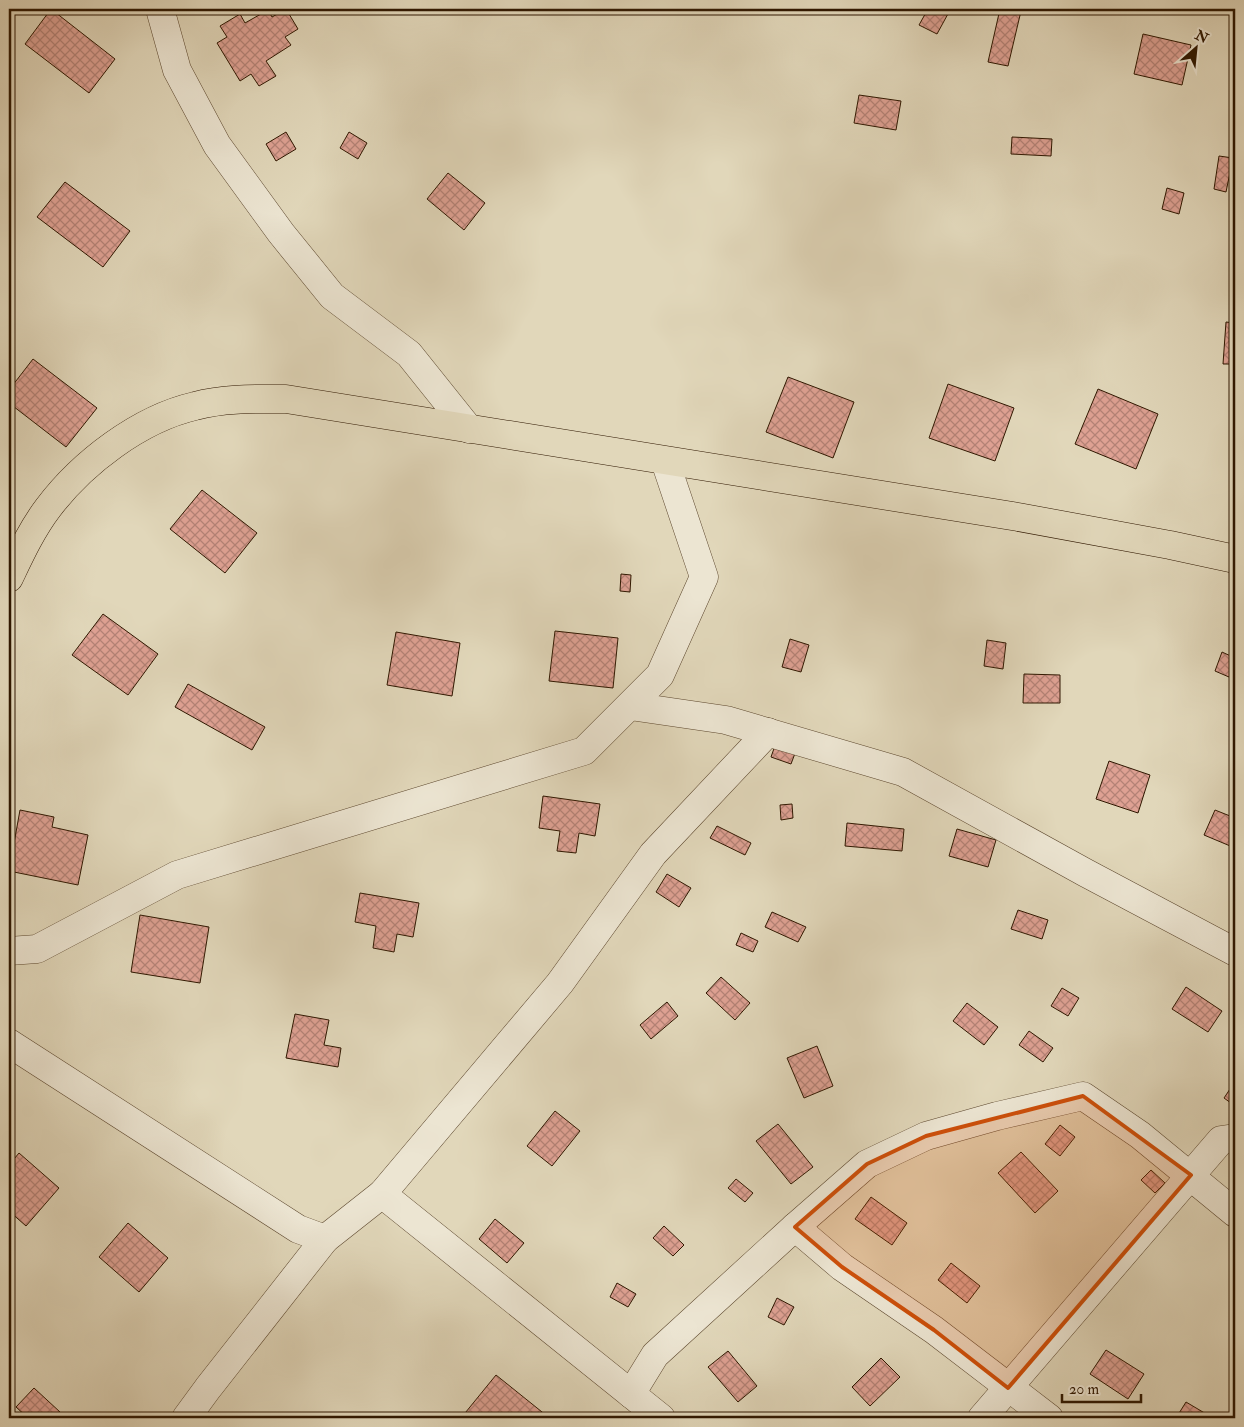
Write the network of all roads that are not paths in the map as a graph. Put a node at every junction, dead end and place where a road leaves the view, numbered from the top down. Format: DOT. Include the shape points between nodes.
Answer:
graph roads {
  1 [pos="160,9"];
  2 [pos="469,429"];
  3 [pos="665,461"];
  4 [pos="1235,559"];
  5 [pos="9,578"];
  6 [pos="630,706"];
  7 [pos="768,732"];
  8 [pos="9,951"];
  9 [pos="1235,952"];
  10 [pos="9,1043"];
  11 [pos="1235,1138"];
  12 [pos="1191,1175"];
  13 [pos="382,1194"];
  14 [pos="1235,1213"];
  15 [pos="795,1227"];
  16 [pos="325,1239"];
  17 [pos="1008,1388"];
  18 [pos="631,1394"];
  19 [pos="186,1418"];
  20 [pos="661,1418"];
  21 [pos="982,1418"];
  22 [pos="1049,1418"];
  1 -- 2 [label="street" via="177,70 217,144 281,233 332,296 409,354"];
  2 -- 3 [label="main road"];
  2 -- 5 [label="main road" via="286,399 235,399 195,406 160,418 127,436 81,473 47,509"];
  3 -- 4 [label="main road" via="1018,517"];
  3 -- 6 [label="street" via="704,577 660,675"];
  6 -- 7 [label="street" via="726,720"];
  6 -- 8 [label="street" via="584,751 177,875 37,949"];
  7 -- 9 [label="street" via="903,772"];
  7 -- 13 [label="street" via="653,854 560,983"];
  10 -- 16 [label="street" via="298,1229"];
  11 -- 12 [label="street" via="1221,1140"];
  12 -- 14 [label="street"];
  12 -- 15 [label="street" via="1083,1096 926,1136 868,1164"];
  12 -- 17 [label="street"];
  13 -- 16 [label="street"];
  13 -- 18 [label="street"];
  15 -- 17 [label="street" via="842,1267 934,1330"];
  15 -- 18 [label="street" via="655,1356"];
  16 -- 19 [label="street"];
  17 -- 21 [label="street"];
  17 -- 22 [label="street"];
  18 -- 20 [label="street"];
}
